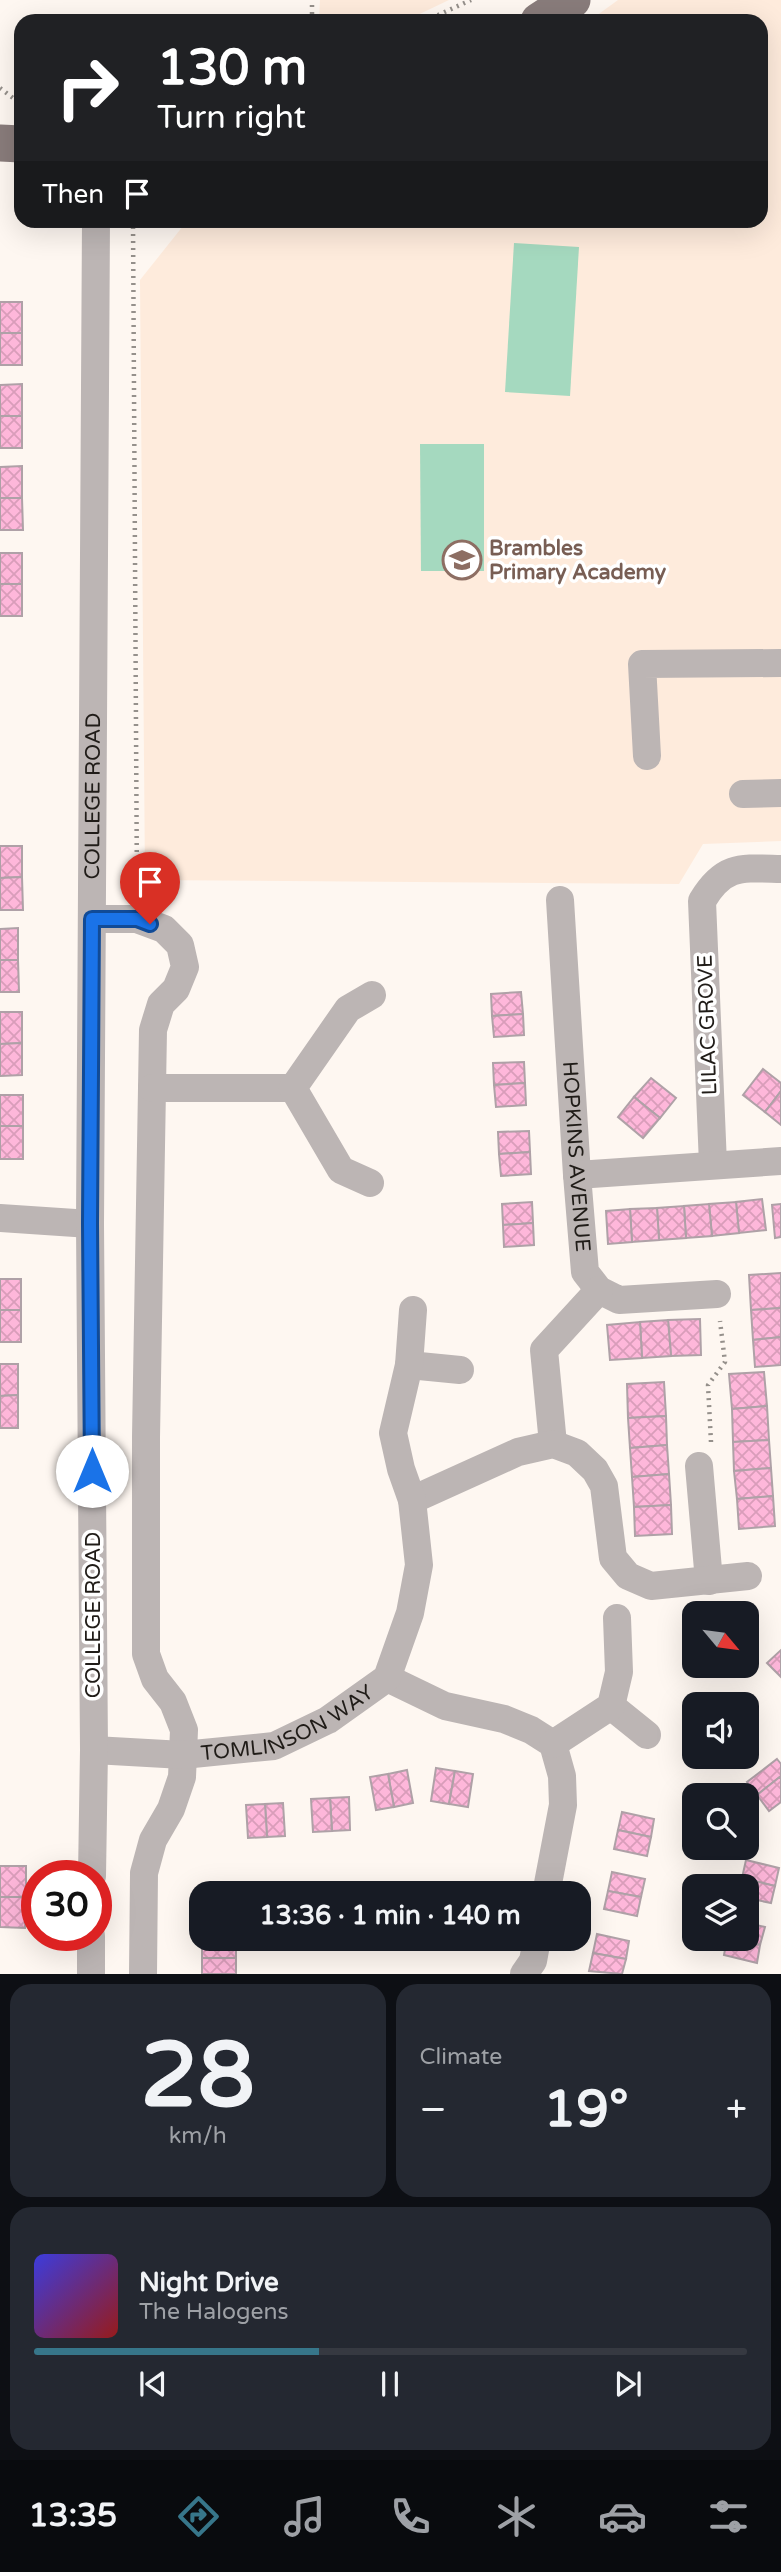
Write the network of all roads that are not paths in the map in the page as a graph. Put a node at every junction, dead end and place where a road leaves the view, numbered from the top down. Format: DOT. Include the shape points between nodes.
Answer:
graph roads {
  1 [pos="572,0"];
  2 [pos="550,14"];
  3 [pos="96,228"];
  4 [pos="781,663"];
  5 [pos="647,756"];
  6 [pos="781,793"];
  7 [pos="743,794"];
  8 [pos="781,869"];
  9 [pos="560,900"];
  10 [pos="92,919"];
  11 [pos="372,995"];
  12 [pos="152,1088"];
  13 [pos="293,1088"];
  14 [pos="781,1161"];
  15 [pos="713,1164"];
  16 [pos="577,1175"];
  17 [pos="370,1183"];
  18 [pos="0,1218"];
  19 [pos="90,1224"];
  20 [pos="599,1290"];
  21 [pos="717,1294"];
  22 [pos="413,1310"];
  23 [pos="409,1365"];
  24 [pos="460,1370"];
  25 [pos="554,1444"];
  26 [pos="699,1466"];
  27 [pos="412,1500"];
  28 [pos="748,1576"];
  29 [pos="709,1581"];
  30 [pos="617,1618"];
  31 [pos="387,1678"];
  32 [pos="611,1706"];
  33 [pos="647,1735"];
  34 [pos="553,1744"];
  35 [pos="94,1750"];
  36 [pos="183,1755"];
  37 [pos="92,1860"];
  38 [pos="548,1881"];
  39 [pos="91,1951"];
  40 [pos="535,1951"];
  41 [pos="91,1973"];
  42 [pos="144,1973"];
  43 [pos="524,1973"];
  1 -- 2 [label="main road"];
  3 -- 10 [label="street, COLLEGE ROAD"];
  4 -- 5 [label="street" via="642,664"];
  6 -- 7 [label="street"];
  8 -- 15 [label="street, LILAC GROVE" via="726,872 702,901"];
  9 -- 16 [label="street, HOPKINS AVENUE"];
  10 -- 12 [label="street" via="137,919 164,929 180,945 185,967 176,989 161,1004 153,1030"];
  10 -- 19 [label="street, COLLEGE ROAD"];
  11 -- 13 [label="street" via="348,1009"];
  12 -- 13 [label="street"];
  12 -- 36 [label="street" via="146,1654 184,1730"];
  13 -- 17 [label="street" via="341,1170"];
  14 -- 15 [label="street"];
  15 -- 16 [label="street"];
  16 -- 20 [label="street, HOPKINS AVENUE" via="585,1272"];
  18 -- 19 [label="street"];
  19 -- 35 [label="street, COLLEGE ROAD"];
  20 -- 21 [label="street" via="619,1300"];
  20 -- 25 [label="street" via="544,1350"];
  22 -- 23 [label="street, TOMLINSON WAY"];
  23 -- 24 [label="street"];
  23 -- 27 [label="street, TOMLINSON WAY" via="393,1433"];
  25 -- 27 [label="street" via="518,1452"];
  25 -- 29 [label="street" via="577,1453 604,1486 612,1558 628,1576 651,1586"];
  26 -- 29 [label="street"];
  27 -- 31 [label="street, TOMLINSON WAY" via="419,1565 410,1613"];
  28 -- 29 [label="street"];
  30 -- 32 [label="street" via="619,1672"];
  31 -- 34 [label="street" via="445,1706 504,1719"];
  31 -- 36 [label="street, TOMLINSON WAY" via="328,1720 274,1746"];
  32 -- 33 [label="street"];
  32 -- 34 [label="street"];
  34 -- 38 [label="street" via="562,1776 563,1805"];
  35 -- 36 [label="street, TOMLINSON WAY"];
  35 -- 37 [label="street, COLLEGE ROAD"];
  36 -- 42 [label="street" via="182,1777 171,1810 153,1840 144,1873"];
  39 -- 41 [label="street"];
  40 -- 43 [label="street"];
}
